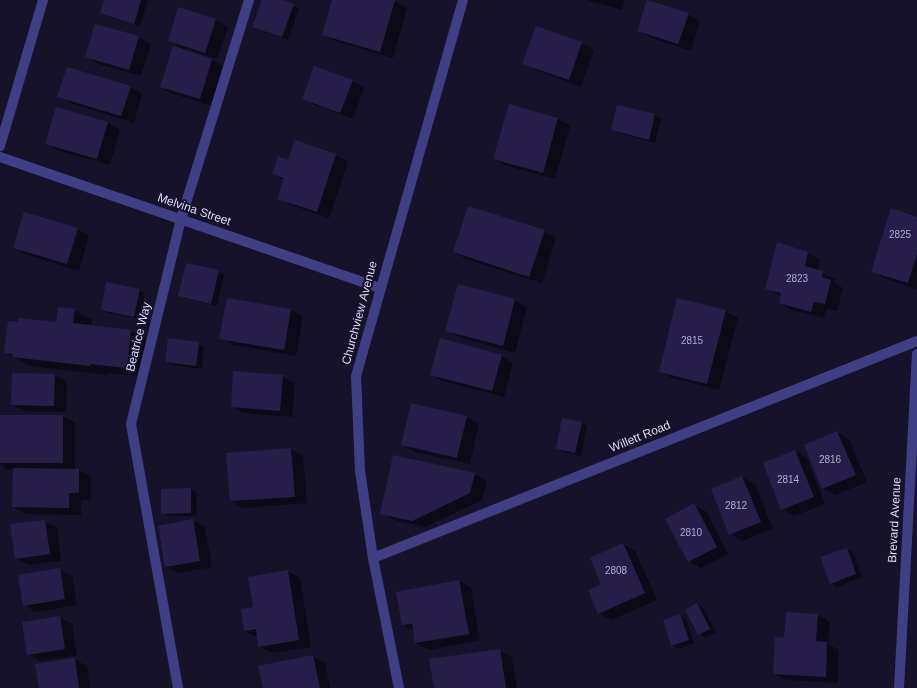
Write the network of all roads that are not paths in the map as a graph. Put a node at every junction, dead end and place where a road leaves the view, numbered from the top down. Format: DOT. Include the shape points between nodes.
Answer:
graph roads {
  1 [pos="43,0"];
  2 [pos="249,0"];
  3 [pos="462,0"];
  4 [pos="0,146"];
  5 [pos="0,157"];
  6 [pos="181,220"];
  7 [pos="380,288"];
  8 [pos="917,341"];
  9 [pos="917,354"];
  10 [pos="374,558"];
  11 [pos="178,688"];
  12 [pos="399,688"];
  13 [pos="899,688"];
  1 -- 4 [label="street"];
  2 -- 6 [label="street, Beatrice Way"];
  3 -- 7 [label="street, Churchview Avenue"];
  5 -- 6 [label="street, Melvina Street"];
  6 -- 7 [label="street, Melvina Street"];
  6 -- 11 [label="street, Beatrice Way" via="131,424"];
  7 -- 10 [label="street, Churchview Avenue" via="356,376 360,471"];
  8 -- 10 [label="street, Willett Road"];
  9 -- 13 [label="street, Brevard Avenue"];
  10 -- 12 [label="street, Churchview Avenue"];
}
